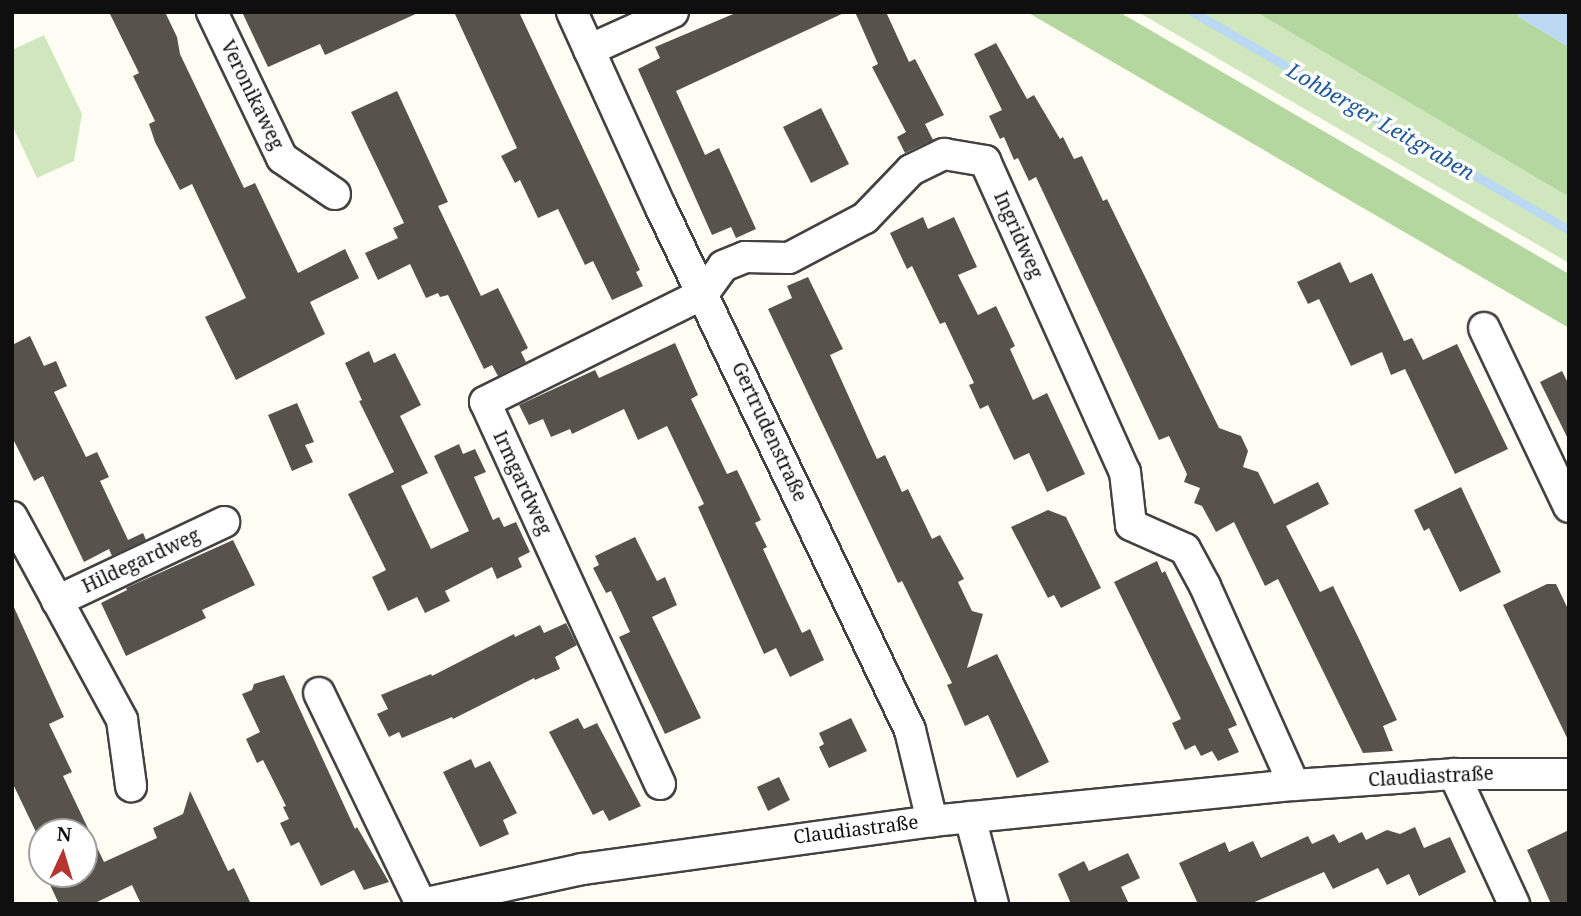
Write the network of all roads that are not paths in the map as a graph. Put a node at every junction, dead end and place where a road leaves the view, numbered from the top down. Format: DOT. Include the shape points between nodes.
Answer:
graph roads {
  1 [pos="212,12"];
  2 [pos="572,12"];
  3 [pos="673,12"];
  4 [pos="589,50"];
  5 [pos="335,194"];
  6 [pos="702,294"];
  7 [pos="1484,328"];
  8 [pos="1569,507"];
  9 [pos="12,517"];
  10 [pos="224,522"];
  11 [pos="57,601"];
  12 [pos="319,693"];
  13 [pos="1454,774"];
  14 [pos="1569,774"];
  15 [pos="660,784"];
  16 [pos="1294,785"];
  17 [pos="131,786"];
  18 [pos="970,817"];
  19 [pos="932,821"];
  20 [pos="435,902"];
  21 [pos="993,904"];
  22 [pos="1514,904"];
  1 -- 5 [label="street, Veronikaweg" via="282,158"];
  2 -- 4 [label="street, Gertrudenstraße"];
  3 -- 4 [label="street"];
  4 -- 6 [label="street, Gertrudenstraße"];
  6 -- 15 [label="street, Irmgardweg" via="485,402"];
  6 -- 16 [label="street, Ingridweg" via="723,266 745,257 789,258 865,218 911,170 944,154 985,161 1125,472 1131,525 1185,549"];
  6 -- 19 [label="street, Gertrudenstraße" via="911,730"];
  7 -- 8 [label="street"];
  9 -- 11 [label="street, Hildegardweg"];
  10 -- 11 [label="street, Hildegardweg"];
  11 -- 17 [label="street, Hildegardweg" via="122,720"];
  12 -- 20 [label="street"];
  13 -- 14 [label="street, Claudiastraße"];
  13 -- 16 [label="street, Claudiastraße"];
  13 -- 22 [label="street"];
  16 -- 18 [label="street, Claudiastraße"];
  18 -- 19 [label="street, Claudiastraße"];
  18 -- 21 [label="street"];
  19 -- 20 [label="street, Claudiastraße" via="582,869"];
}
